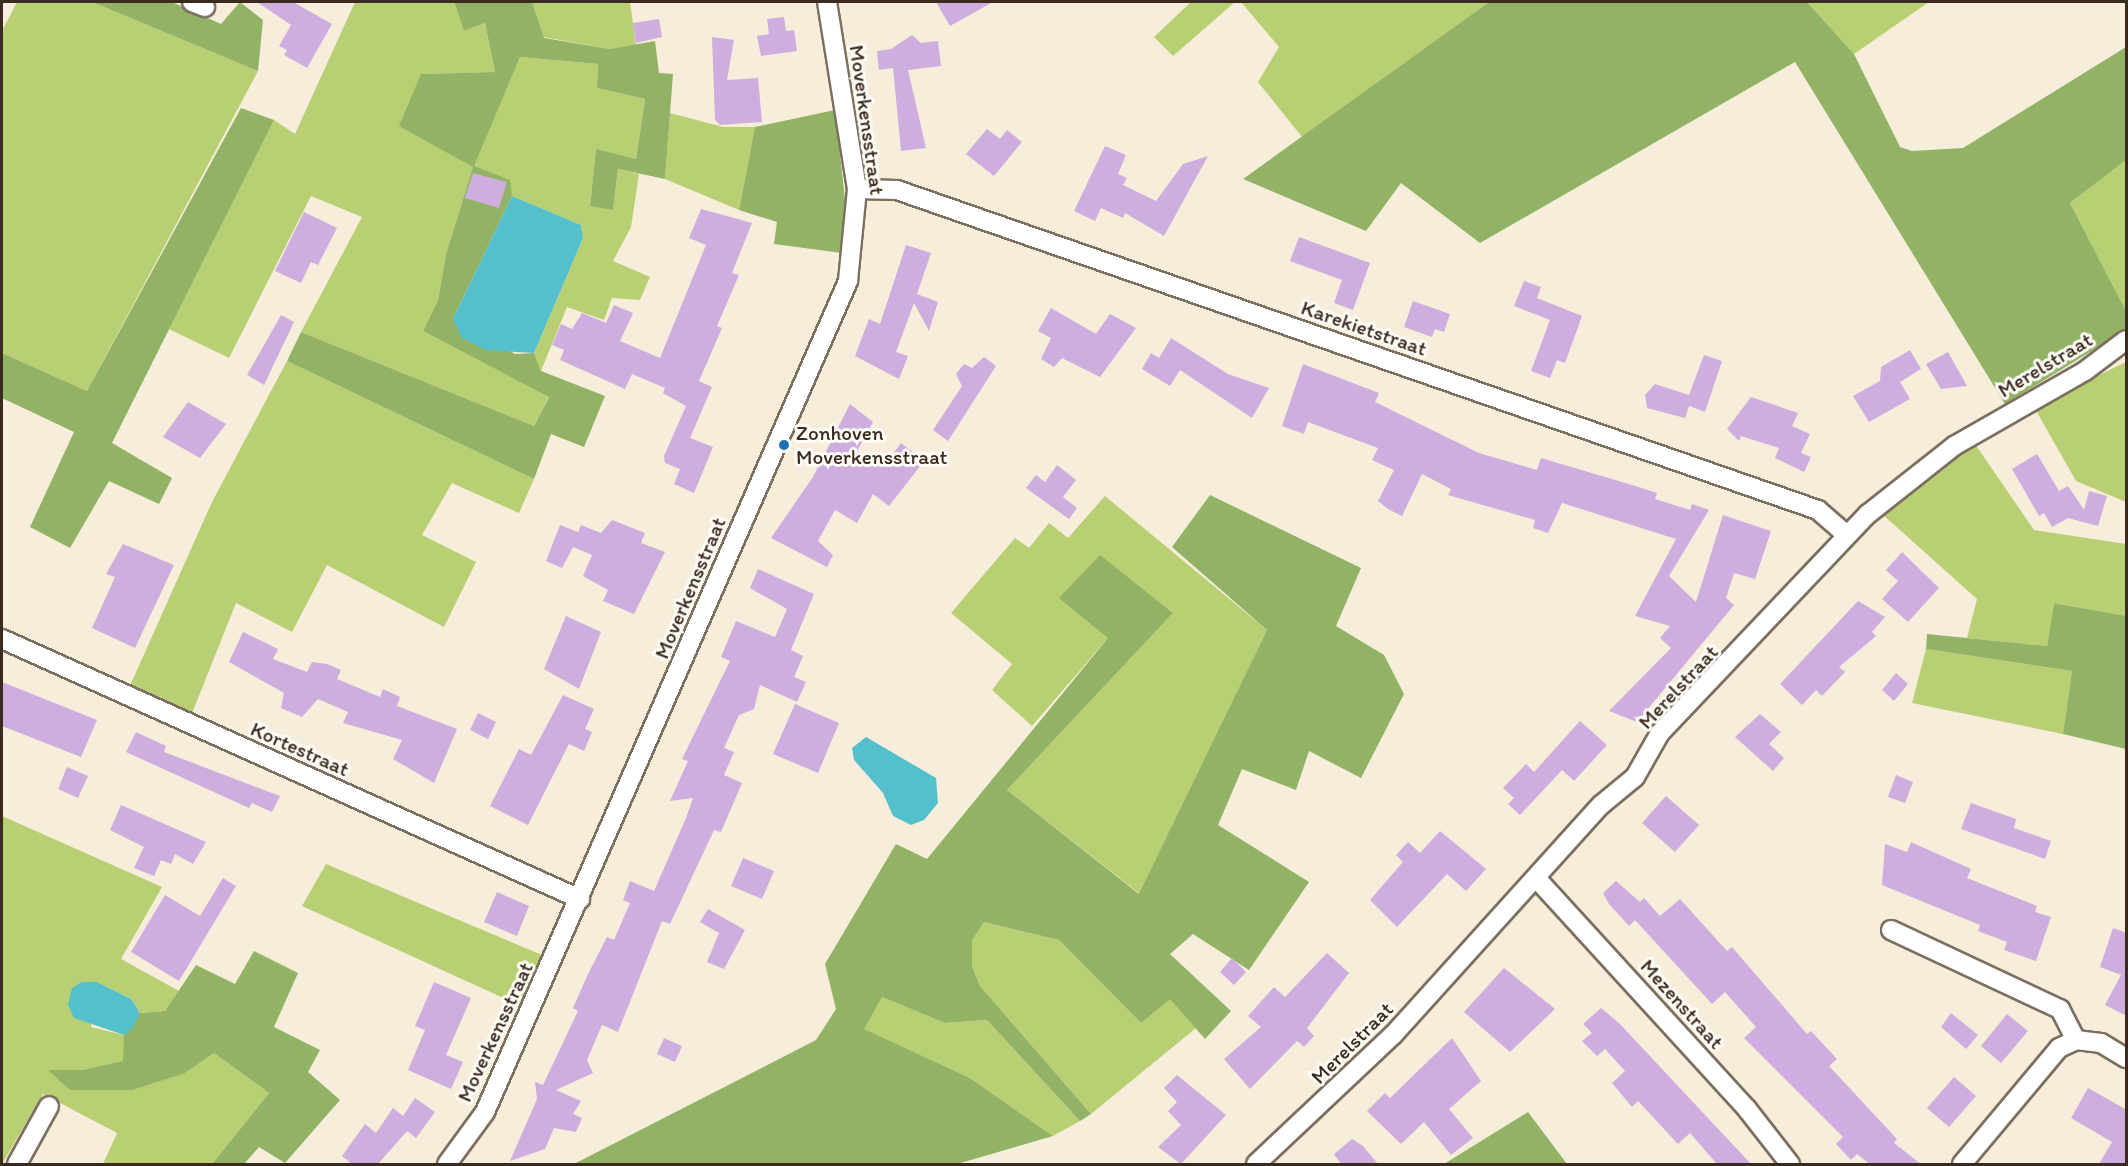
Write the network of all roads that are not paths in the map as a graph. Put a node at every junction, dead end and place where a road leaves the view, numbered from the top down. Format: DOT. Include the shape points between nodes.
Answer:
graph roads {
  1 [pos="827,2"];
  2 [pos="857,189"];
  3 [pos="2127,340"];
  4 [pos="1847,535"];
  5 [pos="2,639"];
  6 [pos="1536,879"];
  7 [pos="580,899"];
  8 [pos="1891,930"];
  9 [pos="2076,1040"];
  10 [pos="2127,1058"];
  11 [pos="49,1106"];
  12 [pos="17,1164"];
  13 [pos="447,1164"];
  14 [pos="1256,1164"];
  15 [pos="1790,1164"];
  16 [pos="1962,1164"];
  1 -- 2 [label="street, Moverkensstraat"];
  2 -- 4 [label="street, Karekietstraat" via="897,190 1806,506"];
  2 -- 7 [label="street, Moverkensstraat" via="848,281"];
  3 -- 4 [label="street, Merelstraat" via="2085,371 1913,474"];
  4 -- 6 [label="street, Merelstraat" via="1693,704 1660,733 1635,777 1601,805"];
  5 -- 7 [label="street, Kortestraat"];
  6 -- 14 [label="street, Merelstraat" via="1394,1035"];
  6 -- 15 [label="street, Mezenstraat" via="1747,1109"];
  7 -- 13 [label="street, Moverkensstraat" via="484,1112"];
  8 -- 9 [label="street" via="2060,1008"];
  9 -- 10 [label="street" via="2101,1043"];
  9 -- 16 [label="street" via="2059,1048"];
  11 -- 12 [label="street"];
}
